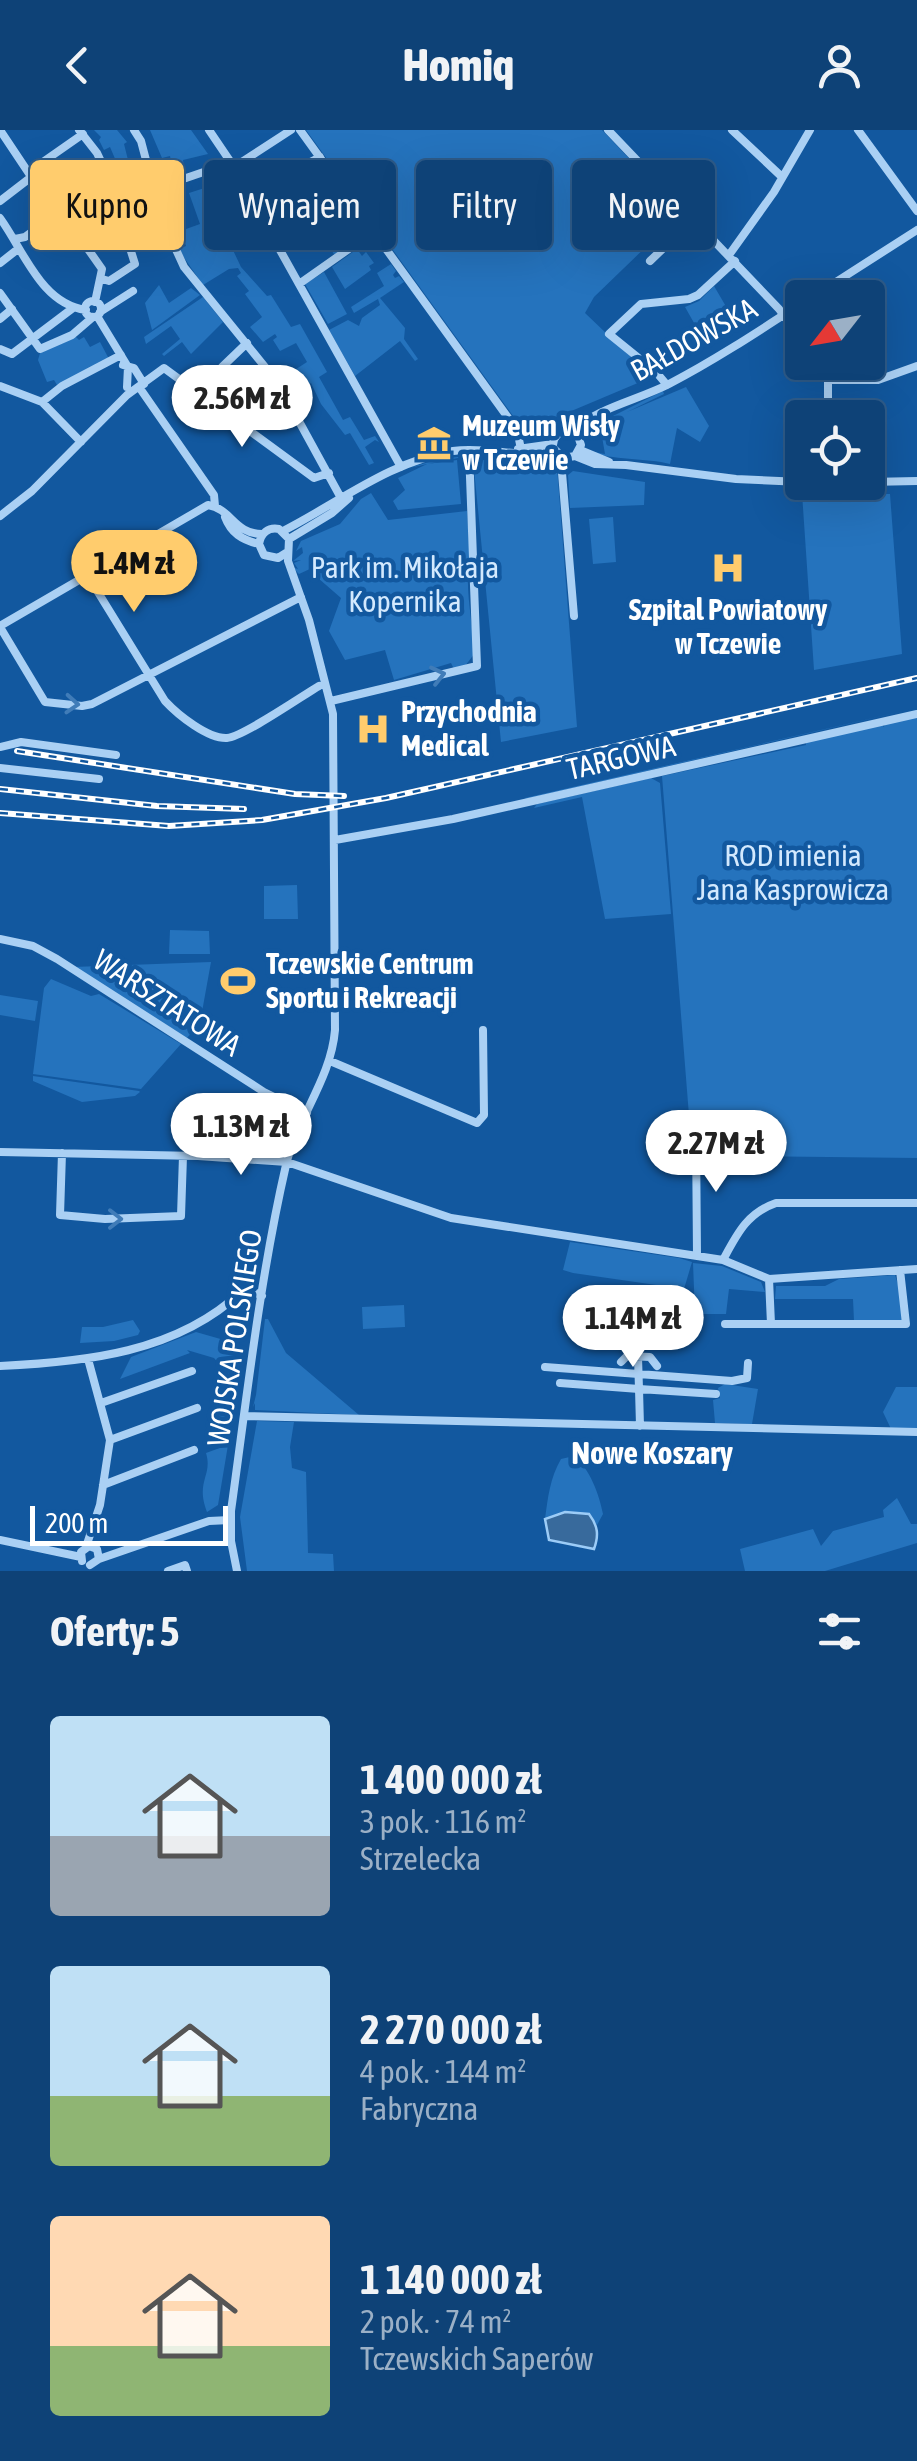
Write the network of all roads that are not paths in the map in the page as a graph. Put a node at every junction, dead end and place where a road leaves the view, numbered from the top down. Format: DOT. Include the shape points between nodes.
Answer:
graph roads {
  1 [pos="0,130"];
  2 [pos="134,130"];
  3 [pos="209,130"];
  4 [pos="291,130"];
  5 [pos="300,130"];
  6 [pos="608,130"];
  7 [pos="732,130"];
  8 [pos="810,130"];
  9 [pos="858,130"];
  10 [pos="81,132"];
  11 [pos="320,157"];
  12 [pos="47,160"];
  13 [pos="100,160"];
  14 [pos="146,160"];
  15 [pos="229,160"];
  16 [pos="245,160"];
  17 [pos="314,160"];
  18 [pos="322,160"];
  19 [pos="637,160"];
  20 [pos="30,174"];
  21 [pos="782,176"];
  22 [pos="0,201"];
  23 [pos="917,211"];
  24 [pos="0,218"];
  25 [pos="917,230"];
  26 [pos="30,234"];
  27 [pos="15,238"];
  28 [pos="715,240"];
  29 [pos="18,249"];
  30 [pos="88,250"];
  31 [pos="130,250"];
  32 [pos="176,250"];
  33 [pos="280,250"];
  34 [pos="347,250"];
  35 [pos="387,250"];
  36 [pos="661,250"];
  37 [pos="344,252"];
  38 [pos="732,258"];
  39 [pos="650,261"];
  40 [pos="0,263"];
  41 [pos="102,280"];
  42 [pos="840,280"];
  43 [pos="299,284"];
  44 [pos="0,292"];
  45 [pos="133,292"];
  46 [pos="73,308"];
  47 [pos="12,309"];
  48 [pos="94,314"];
  49 [pos="784,315"];
  50 [pos="0,318"];
  51 [pos="32,337"];
  52 [pos="247,343"];
  53 [pos="0,349"];
  54 [pos="121,361"];
  55 [pos="222,366"];
  56 [pos="917,366"];
  57 [pos="885,377"];
  58 [pos="828,380"];
  59 [pos="143,383"];
  60 [pos="667,385"];
  61 [pos="0,386"];
  62 [pos="128,388"];
  63 [pos="828,400"];
  64 [pos="42,402"];
  65 [pos="575,434"];
  66 [pos="82,442"];
  67 [pos="522,448"];
  68 [pos="554,448"];
  69 [pos="469,450"];
  70 [pos="507,451"];
  71 [pos="577,453"];
  72 [pos="564,458"];
  73 [pos="401,467"];
  74 [pos="329,473"];
  75 [pos="785,481"];
  76 [pos="917,481"];
  77 [pos="885,482"];
  78 [pos="352,494"];
  79 [pos="341,498"];
  80 [pos="216,508"];
  81 [pos="0,516"];
  82 [pos="262,534"];
  83 [pos="286,535"];
  84 [pos="259,544"];
  85 [pos="282,556"];
  86 [pos="88,576"];
  87 [pos="301,598"];
  88 [pos="574,616"];
  89 [pos="0,626"];
  90 [pos="148,674"];
  91 [pos="319,686"];
  92 [pos="331,701"];
  93 [pos="917,714"];
  94 [pos="0,747"];
  95 [pos="116,755"];
  96 [pos="0,768"];
  97 [pos="99,780"];
  98 [pos="334,840"];
  99 [pos="0,940"];
  100 [pos="484,1030"];
  101 [pos="330,1061"];
  102 [pos="307,1113"];
  103 [pos="696,1133"];
  104 [pos="0,1152"];
  105 [pos="62,1153"];
  106 [pos="183,1156"];
  107 [pos="287,1162"];
  108 [pos="917,1203"];
  109 [pos="697,1255"];
  110 [pos="723,1260"];
  111 [pos="917,1268"];
  112 [pos="900,1270"];
  113 [pos="769,1279"];
  114 [pos="262,1296"];
  115 [pos="725,1324"];
  116 [pos="771,1324"];
  117 [pos="638,1357"];
  118 [pos="88,1359"];
  119 [pos="621,1362"];
  120 [pos="748,1363"];
  121 [pos="0,1366"];
  122 [pos="657,1366"];
  123 [pos="545,1367"];
  124 [pos="192,1371"];
  125 [pos="638,1372"];
  126 [pos="560,1383"];
  127 [pos="639,1389"];
  128 [pos="716,1394"];
  129 [pos="101,1403"];
  130 [pos="197,1408"];
  131 [pos="244,1416"];
  132 [pos="640,1426"];
  133 [pos="917,1432"];
  134 [pos="110,1440"];
  135 [pos="194,1450"];
  136 [pos="103,1485"];
  137 [pos="230,1520"];
  138 [pos="0,1540"];
  139 [pos="88,1558"];
  140 [pos="168,1571"];
  141 [pos="187,1571"];
  142 [pos="237,1571"];
  1 -- 20 [label="street"];
  2 -- 14 [label="street"];
  3 -- 15 [label="street"];
  4 -- 16 [label="street"];
  5 -- 11 [label="street"];
  6 -- 19 [label="street"];
  7 -- 21 [label="street"];
  8 -- 21 [label="street"];
  9 -- 23 [label="street"];
  10 -- 12 [label="street"];
  10 -- 13 [label="street"];
  11 -- 17 [label="street"];
  11 -- 18 [label="street"];
  20 -- 22 [label="street"];
  21 -- 38 [label="street"];
  24 -- 27 [label="street"];
  25 -- 42 [label="street"];
  26 -- 27 [label="street"];
  27 -- 29 [label="street"];
  28 -- 38 [label="street"];
  29 -- 40 [label="street"];
  29 -- 46 [label="street" via="61,304"];
  30 -- 41 [label="street"];
  31 -- 41 [label="street" via="135,264"];
  32 -- 52 [label="street"];
  33 -- 43 [label="street"];
  34 -- 37 [label="street"];
  35 -- 67 [label="street" via="517,430"];
  36 -- 39 [label="street"];
  37 -- 43 [label="street"];
  38 -- 49 [label="street"];
  38 -- 60 [label="street" via="698,295 641,304 610,334"];
  41 -- 48 [label="street"];
  43 -- 73 [label="street"];
  44 -- 47 [label="street"];
  45 -- 48 [label="street"];
  46 -- 48 [label="street"];
  46 -- 51 [label="street"];
  47 -- 50 [label="street"];
  47 -- 51 [label="street"];
  48 -- 51 [label="street" via="72,336 42,349"];
  48 -- 54 [label="street"];
  49 -- 60 [label="street, BAŁDOWSKA"];
  51 -- 53 [label="street" via="12,354"];
  52 -- 55 [label="street"];
  52 -- 74 [label="street" via="296,410"];
  54 -- 59 [label="street"];
  54 -- 62 [label="street"];
  54 -- 64 [label="street"];
  56 -- 57 [label="street"];
  58 -- 63 [label="street"];
  59 -- 62 [label="street"];
  59 -- 74 [label="street" via="164,368 314,478"];
  59 -- 80 [label="street"];
  60 -- 65 [label="street, BAŁDOWSKA" via="589,417"];
  61 -- 64 [label="street"];
  62 -- 66 [label="street"];
  64 -- 66 [label="street"];
  65 -- 68 [label="street, BAŁDOWSKA" via="559,433"];
  65 -- 71 [label="street"];
  66 -- 81 [label="street"];
  67 -- 68 [label="street"];
  67 -- 70 [label="street"];
  68 -- 70 [label="street" via="539,456"];
  68 -- 72 [label="street"];
  69 -- 70 [label="street"];
  69 -- 73 [label="street"];
  92 -- 69 [label="street, one-way" via="477,666"];
  71 -- 72 [label="street"];
  71 -- 75 [label="street" via="595,464"];
  72 -- 88 [label="street"];
  73 -- 78 [label="street"];
  74 -- 79 [label="street"];
  76 -- 77 [label="street"];
  78 -- 79 [label="street"];
  78 -- 83 [label="street" via="332,513"];
  79 -- 83 [label="street"];
  80 -- 82 [label="street" via="244,532"];
  80 -- 84 [label="street" via="233,532"];
  80 -- 86 [label="street"];
  82 -- 83 [label="street" via="274,528"];
  82 -- 84 [label="street"];
  83 -- 85 [label="street"];
  84 -- 85 [label="street" via="264,555"];
  85 -- 87 [label="street, WOJSKA POLSKIEGO"];
  86 -- 89 [label="street"];
  86 -- 90 [label="street"];
  87 -- 90 [label="street"];
  87 -- 92 [label="street, WOJSKA POLSKIEGO"];
  89 -- 90 [label="street, one-way" via="44,702 92,704"];
  90 -- 91 [label="street" via="169,706 224,738"];
  92 -- 98 [label="street, WOJSKA POLSKIEGO"];
  93 -- 98 [label="street, TARGOWA"];
  94 -- 95 [label="street" via="21,742"];
  96 -- 97 [label="street"];
  98 -- 101 [label="street, WOJSKA POLSKIEGO" via="336,1014"];
  99 -- 102 [label="street, WARSZTATOWA" via="57,960"];
  100 -- 101 [label="street" via="484,1115 477,1123"];
  101 -- 102 [label="street, WOJSKA POLSKIEGO"];
  102 -- 107 [label="street, WOJSKA POLSKIEGO"];
  103 -- 109 [label="street"];
  104 -- 105 [label="street"];
  105 -- 106 [label="street"];
  105 -- 106 [label="street, one-way" via="60,1216 78,1218 181,1216"];
  106 -- 107 [label="street"];
  107 -- 109 [label="street" via="451,1218"];
  107 -- 114 [label="street, WOJSKA POLSKIEGO"];
  108 -- 110 [label="street" via="776,1203 744,1223"];
  109 -- 110 [label="street"];
  110 -- 113 [label="street"];
  111 -- 112 [label="street"];
  112 -- 113 [label="street"];
  112 -- 116 [label="street" via="906,1324"];
  113 -- 116 [label="street"];
  114 -- 118 [label="street" via="248,1289 152,1343"];
  114 -- 131 [label="street, WOJSKA POLSKIEGO"];
  115 -- 116 [label="street"];
  117 -- 119 [label="street"];
  117 -- 122 [label="street"];
  117 -- 125 [label="street"];
  118 -- 121 [label="street"];
  118 -- 129 [label="street"];
  120 -- 125 [label="street" via="747,1378 732,1381"];
  123 -- 125 [label="street"];
  124 -- 129 [label="street"];
  125 -- 127 [label="street"];
  126 -- 127 [label="street"];
  127 -- 128 [label="street"];
  127 -- 132 [label="street"];
  129 -- 134 [label="street"];
  130 -- 134 [label="street"];
  131 -- 132 [label="street"];
  131 -- 137 [label="street, WOJSKA POLSKIEGO"];
  132 -- 133 [label="street"];
  134 -- 136 [label="street"];
  135 -- 136 [label="street"];
  136 -- 139 [label="street"];
  137 -- 139 [label="street"];
  137 -- 142 [label="street, WOJSKA POLSKIEGO"];
  138 -- 139 [label="street"];
  140 -- 141 [label="street"];
}
